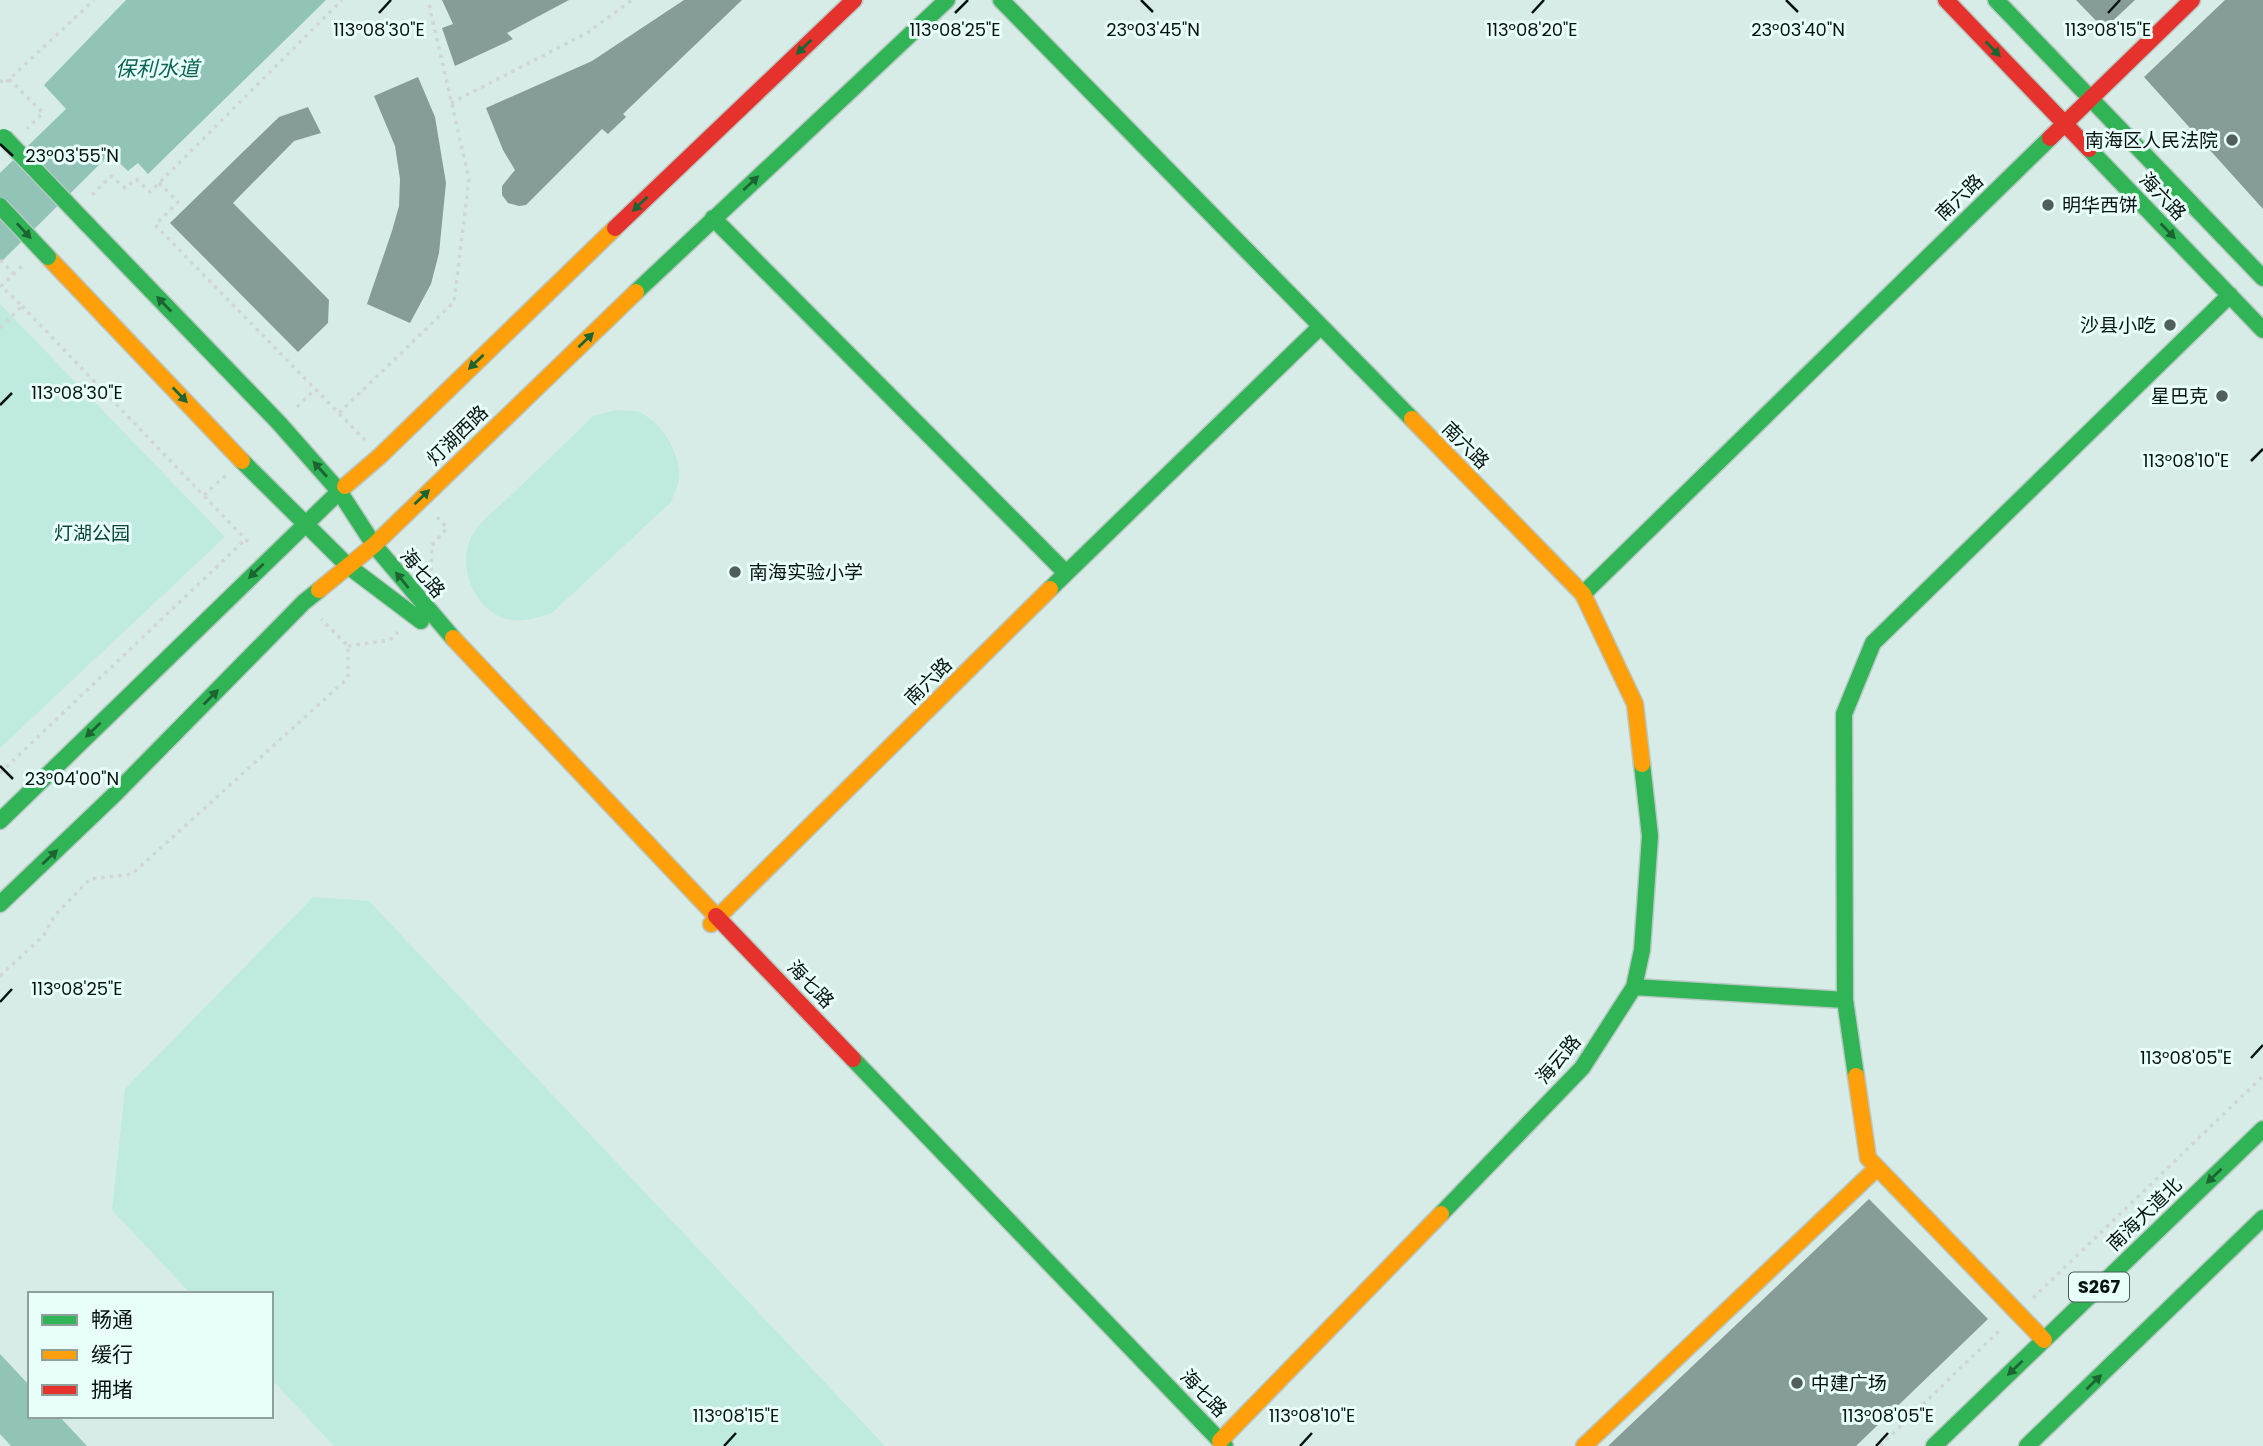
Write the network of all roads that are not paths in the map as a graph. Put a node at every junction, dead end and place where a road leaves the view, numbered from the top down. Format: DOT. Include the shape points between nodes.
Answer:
graph roads {
  1 [pos="854,0"];
  2 [pos="947,0"];
  3 [pos="1001,0"];
  4 [pos="1946,0"];
  5 [pos="1996,0"];
  6 [pos="2192,0"];
  7 [pos="2091,99"];
  8 [pos="2065,124"];
  9 [pos="2,135"];
  10 [pos="0,206"];
  11 [pos="713,218"];
  12 [pos="2263,278"];
  13 [pos="2230,295"];
  14 [pos="1320,327"];
  15 [pos="2263,330"];
  16 [pos="339,491"];
  17 [pos="305,524"];
  18 [pos="374,545"];
  19 [pos="348,566"];
  20 [pos="1066,573"];
  21 [pos="1583,594"];
  22 [pos="419,611"];
  23 [pos="0,821"];
  24 [pos="0,904"];
  25 [pos="715,921"];
  26 [pos="1634,987"];
  27 [pos="1845,1000"];
  28 [pos="2263,1129"];
  29 [pos="1877,1168"];
  30 [pos="2263,1218"];
  31 [pos="2044,1340"];
  32 [pos="1219,1444"];
  33 [pos="1584,1446"];
  34 [pos="1934,1446"];
  35 [pos="2027,1446"];
  1 -- 16 [label="main road, 灯湖西路, one-way"];
  11 -- 2 [label="main road, 灯湖西路, one-way"];
  3 -- 14 [label="main road"];
  4 -- 8 [label="main road, 海六路, one-way"];
  5 -- 7 [label="main road, 海六路"];
  6 -- 7 [label="main road, 南六路"];
  7 -- 8 [label="main road, 南六路"];
  7 -- 12 [label="main road, 海六路"];
  8 -- 13 [label="main road, 海六路, one-way"];
  8 -- 21 [label="main road, 南六路"];
  16 -- 9 [label="main road, 海七路, one-way, bridge"];
  10 -- 17 [label="main road, 海七路, one-way, bridge" via="41,256"];
  18 -- 11 [label="main road, 灯湖西路, one-way"];
  11 -- 20 [label="main road"];
  13 -- 15 [label="main road, 海六路"];
  13 -- 27 [label="main road" via="1873,643 1844,714"];
  14 -- 20 [label="main road, 南六路"];
  14 -- 21 [label="main road, 南六路"];
  16 -- 17 [label="main road, 灯湖西路"];
  16 -- 18 [label="main road, 海七路"];
  17 -- 19 [label="main road, 海七路"];
  17 -- 23 [label="main road, 灯湖西路, one-way"];
  18 -- 19 [label="main road, 灯湖西路"];
  22 -- 18 [label="main road, 海七路, one-way"];
  19 -- 22 [label="main road, 海七路"];
  24 -- 19 [label="main road, 灯湖西路, one-way" via="299,608"];
  20 -- 25 [label="main road, 南六路"];
  21 -- 26 [label="main road, 海云路" via="1635,704 1650,836 1642,950"];
  22 -- 25 [label="main road, 海七路"];
  25 -- 32 [label="main road, 海七路"];
  26 -- 27 [label="main road"];
  26 -- 32 [label="main road, 海云路" via="1582,1068"];
  27 -- 29 [label="main road" via="1868,1158"];
  28 -- 31 [label="main road, 南海大道北 / S267, one-way"];
  29 -- 31 [label="main road"];
  29 -- 33 [label="main road"];
  35 -- 30 [label="main road, one-way"];
  31 -- 34 [label="main road, 南海大道北 / S267, one-way"];
}
